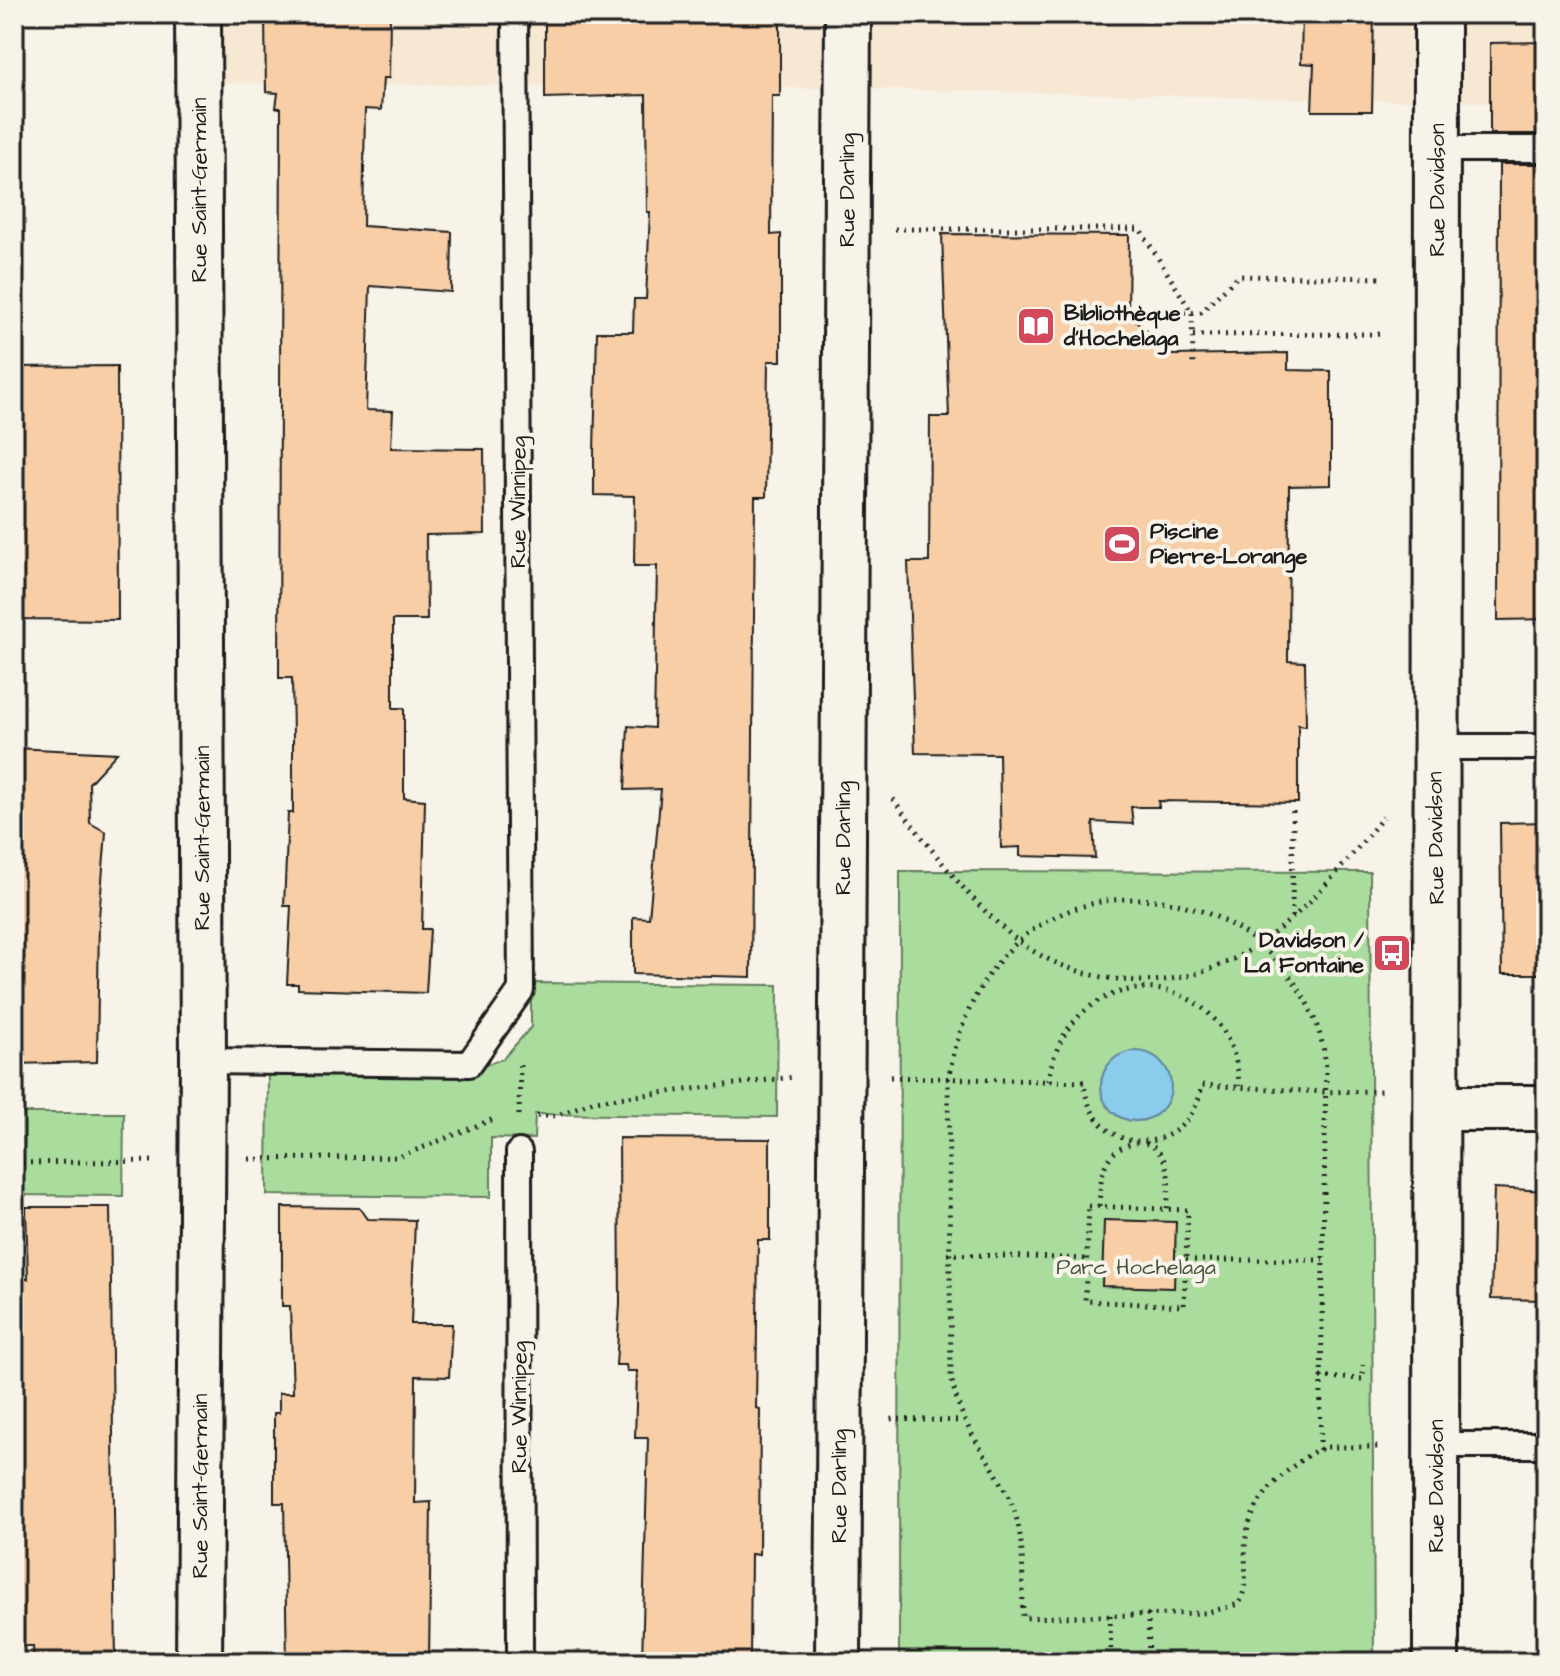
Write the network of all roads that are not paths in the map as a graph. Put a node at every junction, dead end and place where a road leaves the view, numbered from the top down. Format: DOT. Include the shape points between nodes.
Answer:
graph roads {
  1 [pos="198,14"];
  2 [pos="515,14"];
  3 [pos="848,14"];
  4 [pos="1437,14"];
  5 [pos="1437,149"];
  6 [pos="1546,149"];
  7 [pos="1435,747"];
  8 [pos="1546,747"];
  9 [pos="203,1061"];
  10 [pos="1438,1108"];
  11 [pos="1546,1108"];
  12 [pos="519,1152"];
  13 [pos="1437,1445"];
  14 [pos="1546,1445"];
  15 [pos="199,1662"];
  16 [pos="520,1662"];
  17 [pos="838,1662"];
  18 [pos="1436,1662"];
  1 -- 9 [label="street, Rue Saint-Germain"];
  2 -- 9 [label="lane, Rue Winnipeg" via="521,990 469,1064"];
  3 -- 17 [label="street, Rue Darling"];
  4 -- 5 [label="street, Rue Davidson"];
  5 -- 6 [label="lane"];
  5 -- 7 [label="street, Rue Davidson"];
  7 -- 8 [label="lane"];
  7 -- 10 [label="street, Rue Davidson"];
  9 -- 15 [label="street, Rue Saint-Germain"];
  10 -- 11 [label="street"];
  10 -- 13 [label="street, Rue Davidson"];
  12 -- 16 [label="lane, Rue Winnipeg"];
  13 -- 14 [label="lane"];
  13 -- 18 [label="street, Rue Davidson"];
}
